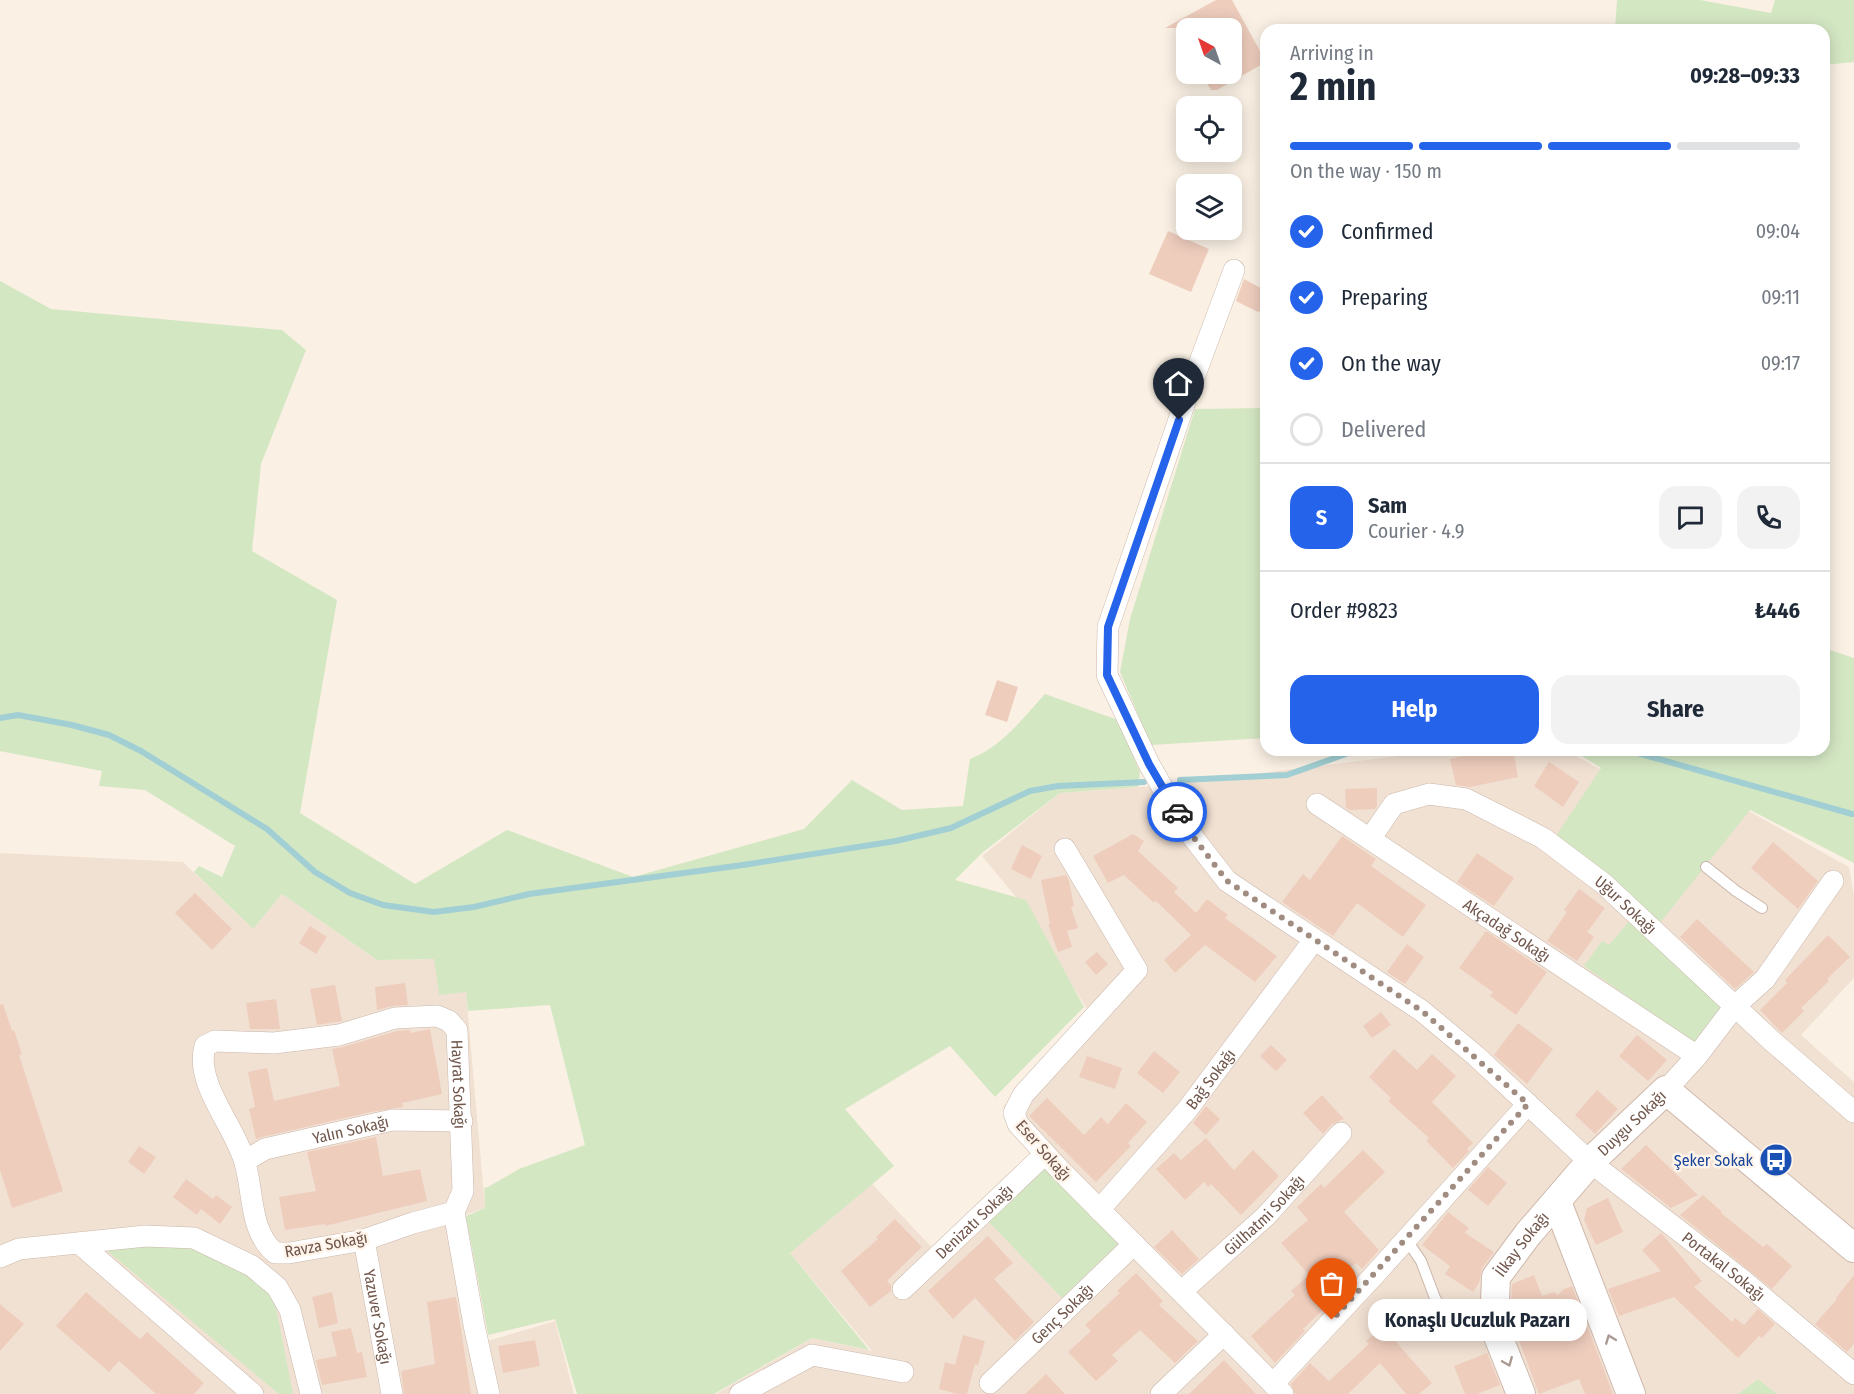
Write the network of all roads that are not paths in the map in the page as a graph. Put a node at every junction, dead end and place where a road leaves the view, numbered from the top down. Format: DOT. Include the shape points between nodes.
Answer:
graph roads {
  1 [pos="1234,270"];
  2 [pos="1317,804"];
  3 [pos="1370,839"];
  4 [pos="1065,849"];
  5 [pos="1706,867"];
  6 [pos="1833,881"];
  7 [pos="1762,908"];
  8 [pos="1314,940"];
  9 [pos="1735,1006"];
  10 [pos="205,1046"];
  11 [pos="1696,1056"];
  12 [pos="1666,1090"];
  13 [pos="1528,1104"];
  14 [pos="1854,1112"];
  15 [pos="462,1121"];
  16 [pos="1341,1133"];
  17 [pos="1045,1154"];
  18 [pos="245,1161"];
  19 [pos="1590,1162"];
  20 [pos="1557,1202"];
  21 [pos="1099,1210"];
  22 [pos="454,1212"];
  23 [pos="1406,1239"];
  24 [pos="364,1240"];
  25 [pos="79,1243"];
  26 [pos="1134,1244"];
  27 [pos="1854,1248"];
  28 [pos="0,1257"];
  29 [pos="903,1289"];
  30 [pos="1182,1292"];
  31 [pos="1444,1313"];
  32 [pos="1224,1334"];
  33 [pos="903,1371"];
  34 [pos="1854,1374"];
  35 [pos="990,1383"];
  36 [pos="1278,1389"];
  37 [pos="253,1394"];
  38 [pos="311,1394"];
  39 [pos="392,1394"];
  40 [pos="489,1394"];
  41 [pos="740,1394"];
  42 [pos="1161,1394"];
  43 [pos="1521,1394"];
  44 [pos="1631,1394"];
  1 -- 8 [label="street, Portakal Sokağı" via="1108,627 1107,675 1149,764 1185,826 1227,881"];
  2 -- 3 [label="street, Akçadağ Sokağı"];
  3 -- 9 [label="street, Uğur Sokağı" via="1394,804 1429,794 1466,799 1543,838 1604,884"];
  3 -- 11 [label="street, Akçadağ Sokağı"];
  4 -- 17 [label="street, Eser Sokağı" via="1137,970 1023,1095 1014,1113 1018,1124"];
  5 -- 7 [label="lane"];
  6 -- 9 [label="street, Duygu Sokağı" via="1765,979"];
  8 -- 13 [label="street, Portakal Sokağı" via="1422,1011"];
  8 -- 21 [label="street, Bağ Sokağı" via="1187,1110"];
  9 -- 11 [label="street, Duygu Sokağı"];
  9 -- 14 [label="street, Uğur Sokağı"];
  10 -- 15 [label="street, Hayrat Sokağı" via="215,1041 273,1043 339,1035 395,1018 437,1016 457,1030"];
  10 -- 18 [label="street, Ravza Sokağı" via="202,1056 207,1080"];
  11 -- 12 [label="street, Duygu Sokağı"];
  12 -- 19 [label="street, Duygu Sokağı"];
  12 -- 27 [label="street"];
  13 -- 19 [label="street, Portakal Sokağı"];
  13 -- 23 [label="street"];
  15 -- 18 [label="street, Yalın Sokağı" via="392,1120 265,1149"];
  15 -- 22 [label="street, Hayrat Sokağı" via="464,1191"];
  16 -- 30 [label="street, Gülhatmi Sokağı" via="1266,1216"];
  17 -- 21 [label="street, Eser Sokağı"];
  17 -- 29 [label="street, Denizatı Sokağı"];
  18 -- 24 [label="street, Ravza Sokağı" via="255,1220 266,1245 275,1253"];
  19 -- 20 [label="street, Duygu Sokağı"];
  19 -- 34 [label="street, Portakal Sokağı" via="1740,1278"];
  20 -- 43 [label="street, İlkay Sokağı, one-way" via="1496,1277 1494,1326"];
  44 -- 20 [label="street, one-way"];
  21 -- 26 [label="street, Eser Sokağı"];
  22 -- 24 [label="street, Ravza Sokağı"];
  22 -- 40 [label="street, Hayrat Sokağı"];
  23 -- 31 [label="lane" via="1421,1261"];
  23 -- 36 [label="street"];
  24 -- 39 [label="street, Yazuver Sokağı"];
  25 -- 28 [label="street" via="18,1249"];
  25 -- 37 [label="street"];
  25 -- 38 [label="street" via="146,1236 194,1238 252,1266 277,1287 290,1310"];
  26 -- 30 [label="street, Eser Sokağı"];
  26 -- 35 [label="street, Genç Sokağı"];
  30 -- 32 [label="street, Eser Sokağı"];
  32 -- 36 [label="street, Eser Sokağı"];
  32 -- 42 [label="street"];
  33 -- 41 [label="street" via="812,1355"];
}
